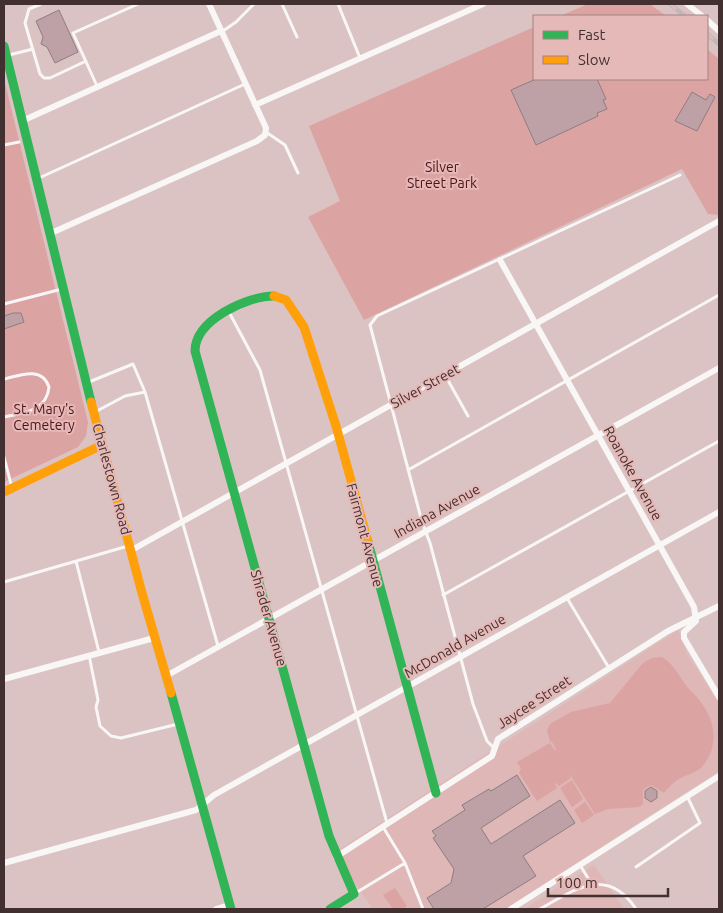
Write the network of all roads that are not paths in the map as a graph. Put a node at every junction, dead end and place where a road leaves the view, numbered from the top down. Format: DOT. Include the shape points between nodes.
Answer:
graph roads {
  1 [pos="40,4"];
  2 [pos="138,4"];
  3 [pos="209,4"];
  4 [pos="254,4"];
  5 [pos="282,4"];
  6 [pos="338,4"];
  7 [pos="483,4"];
  8 [pos="687,4"];
  9 [pos="701,15"];
  10 [pos="708,21"];
  11 [pos="221,31"];
  12 [pos="719,31"];
  13 [pos="297,37"];
  14 [pos="4,46"];
  15 [pos="32,49"];
  16 [pos="6,56"];
  17 [pos="360,58"];
  18 [pos="86,61"];
  19 [pos="246,84"];
  20 [pos="97,86"];
  21 [pos="255,105"];
  22 [pos="22,121"];
  23 [pos="266,130"];
  24 [pos="20,142"];
  25 [pos="4,145"];
  26 [pos="298,173"];
  27 [pos="680,175"];
  28 [pos="35,179"];
  29 [pos="719,221"];
  30 [pos="48,234"];
  31 [pos="500,260"];
  32 [pos="62,289"];
  33 [pos="719,295"];
  34 [pos="4,304"];
  35 [pos="229,312"];
  36 [pos="536,324"];
  37 [pos="719,368"];
  38 [pos="445,375"];
  39 [pos="4,379"];
  40 [pos="568,380"];
  41 [pos="87,383"];
  42 [pos="145,392"];
  43 [pos="391,405"];
  44 [pos="94,413"];
  45 [pos="468,416"];
  46 [pos="4,417"];
  47 [pos="338,436"];
  48 [pos="598,436"];
  49 [pos="719,441"];
  50 [pos="102,445"];
  51 [pos="4,457"];
  52 [pos="285,464"];
  53 [pos="408,470"];
  54 [pos="8,490"];
  55 [pos="629,491"];
  56 [pos="234,493"];
  57 [pos="719,512"];
  58 [pos="184,521"];
  59 [pos="426,532"];
  60 [pos="660,546"];
  61 [pos="130,548"];
  62 [pos="76,561"];
  63 [pos="372,562"];
  64 [pos="4,582"];
  65 [pos="321,590"];
  66 [pos="443,595"];
  67 [pos="567,598"];
  68 [pos="719,606"];
  69 [pos="269,619"];
  70 [pos="696,619"];
  71 [pos="154,638"];
  72 [pos="218,647"];
  73 [pos="100,652"];
  74 [pos="89,655"];
  75 [pos="460,658"];
  76 [pos="609,669"];
  77 [pos="166,676"];
  78 [pos="4,679"];
  79 [pos="407,688"];
  80 [pos="719,697"];
  81 [pos="356,716"];
  82 [pos="180,724"];
  83 [pos="304,745"];
  84 [pos="493,747"];
  85 [pos="719,776"];
  86 [pos="436,793"];
  87 [pos="687,796"];
  88 [pos="204,805"];
  89 [pos="385,826"];
  90 [pos="336,857"];
  91 [pos="4,863"];
  92 [pos="405,863"];
  93 [pos="580,865"];
  94 [pos="636,867"];
  95 [pos="591,883"];
  96 [pos="354,894"];
  97 [pos="230,907"];
  98 [pos="216,909"];
  99 [pos="330,909"];
  100 [pos="423,909"];
  101 [pos="511,909"];
  102 [pos="540,909"];
  103 [pos="636,909"];
  1 -- 15 [label="lane" via="29,10 26,16"];
  2 -- 18 [label="lane" via="73,33"];
  3 -- 11 [label="street"];
  4 -- 11 [label="lane" via="236,22"];
  5 -- 13 [label="lane"];
  6 -- 17 [label="lane"];
  7 -- 17 [label="street"];
  8 -- 9 [label="street"];
  10 -- 12 [label="street"];
  11 -- 19 [label="street"];
  11 -- 20 [label="street"];
  14 -- 16 [label="street, Charlestown Road"];
  15 -- 16 [label="lane"];
  15 -- 18 [label="lane" via="44,78"];
  16 -- 22 [label="street, Charlestown Road"];
  17 -- 21 [label="street"];
  18 -- 20 [label="lane"];
  19 -- 21 [label="street"];
  19 -- 28 [label="lane"];
  20 -- 22 [label="street"];
  21 -- 23 [label="street"];
  22 -- 28 [label="street, Charlestown Road"];
  23 -- 26 [label="lane" via="285,145"];
  23 -- 30 [label="street" via="257,141 218,160"];
  24 -- 25 [label="lane"];
  27 -- 31 [label="lane"];
  28 -- 30 [label="street, Charlestown Road"];
  29 -- 36 [label="street, Silver Street"];
  30 -- 32 [label="street, Charlestown Road"];
  31 -- 36 [label="street, Roanoke Avenue"];
  31 -- 43 [label="lane" via="372,321 370,330"];
  32 -- 34 [label="lane"];
  32 -- 41 [label="street, Charlestown Road"];
  33 -- 40 [label="lane"];
  35 -- 47 [label="street, Fairmont Avenue" via="270,296 286,300 301,320"];
  35 -- 52 [label="lane" via="258,363"];
  35 -- 56 [label="street, Shrader Avenue" via="205,324 195,339 200,370"];
  36 -- 38 [label="street, Silver Street"];
  36 -- 40 [label="street, Roanoke Avenue"];
  37 -- 48 [label="street, Indiana Avenue"];
  38 -- 43 [label="street, Silver Street"];
  38 -- 45 [label="lane"];
  39 -- 46 [label="lane" via="33,373 45,378 49,387 46,398 37,409"];
  40 -- 48 [label="street, Roanoke Avenue"];
  40 -- 53 [label="lane"];
  41 -- 42 [label="lane" via="133,364"];
  41 -- 44 [label="street, Charlestown Road"];
  42 -- 44 [label="lane" via="125,396"];
  42 -- 58 [label="lane"];
  43 -- 47 [label="street, Silver Street"];
  43 -- 53 [label="lane"];
  44 -- 50 [label="street, Charlestown Road"];
  47 -- 52 [label="street, Silver Street"];
  47 -- 63 [label="street, Fairmont Avenue"];
  48 -- 55 [label="street, Roanoke Avenue"];
  48 -- 59 [label="street, Indiana Avenue"];
  49 -- 55 [label="lane"];
  50 -- 54 [label="street"];
  50 -- 61 [label="street, Charlestown Road"];
  51 -- 54 [label="lane"];
  52 -- 56 [label="street, Silver Street"];
  52 -- 65 [label="lane"];
  53 -- 59 [label="lane"];
  55 -- 60 [label="street, Roanoke Avenue"];
  55 -- 66 [label="lane"];
  56 -- 58 [label="street, Silver Street"];
  56 -- 69 [label="street, Shrader Avenue"];
  57 -- 60 [label="street, McDonald Avenue"];
  58 -- 61 [label="street, Silver Street"];
  58 -- 72 [label="lane"];
  59 -- 63 [label="street, Indiana Avenue"];
  59 -- 66 [label="lane"];
  60 -- 67 [label="street, McDonald Avenue"];
  60 -- 70 [label="street, Roanoke Avenue" via="694,607"];
  61 -- 62 [label="lane"];
  61 -- 71 [label="street, Charlestown Road"];
  62 -- 64 [label="lane"];
  62 -- 73 [label="lane"];
  63 -- 65 [label="street, Indiana Avenue"];
  63 -- 79 [label="street, Fairmont Avenue"];
  65 -- 69 [label="street, Indiana Avenue"];
  65 -- 81 [label="lane"];
  66 -- 75 [label="lane"];
  67 -- 75 [label="street, McDonald Avenue"];
  67 -- 76 [label="lane"];
  68 -- 70 [label="street, Jaycee Street"];
  69 -- 72 [label="street, Indiana Avenue"];
  69 -- 83 [label="street, Shrader Avenue"];
  70 -- 76 [label="street, Jaycee Street" via="672,628"];
  70 -- 80 [label="street" via="684,632 684,638"];
  71 -- 73 [label="street"];
  71 -- 77 [label="street, Charlestown Road"];
  72 -- 77 [label="street, Indiana Avenue"];
  73 -- 74 [label="street"];
  74 -- 78 [label="street"];
  74 -- 82 [label="lane" via="100,726 111,736 121,738"];
  75 -- 79 [label="street, McDonald Avenue"];
  75 -- 84 [label="lane" via="479,722"];
  76 -- 84 [label="street, Jaycee Street" via="498,740"];
  77 -- 82 [label="street, Charlestown Road"];
  79 -- 81 [label="street, McDonald Avenue"];
  79 -- 86 [label="street, Fairmont Avenue"];
  81 -- 83 [label="street, McDonald Avenue"];
  81 -- 89 [label="lane"];
  82 -- 88 [label="street, Charlestown Road"];
  83 -- 88 [label="street, McDonald Avenue" via="214,796"];
  83 -- 90 [label="street, Shrader Avenue"];
  84 -- 86 [label="street, Jaycee Street" via="492,756"];
  85 -- 87 [label="street"];
  86 -- 89 [label="street, Jaycee Street"];
  87 -- 93 [label="street"];
  87 -- 94 [label="lane" via="700,823"];
  88 -- 91 [label="street, McDonald Avenue" via="153,823"];
  88 -- 97 [label="street, Charlestown Road"];
  89 -- 90 [label="street, Jaycee Street"];
  89 -- 92 [label="lane"];
  90 -- 96 [label="street, Shrader Avenue"];
  92 -- 96 [label="lane"];
  92 -- 100 [label="lane"];
  93 -- 95 [label="lane"];
  93 -- 101 [label="street"];
  95 -- 102 [label="lane"];
  95 -- 103 [label="lane" via="628,896"];
  96 -- 99 [label="street"];
  97 -- 98 [label="street"];
}
